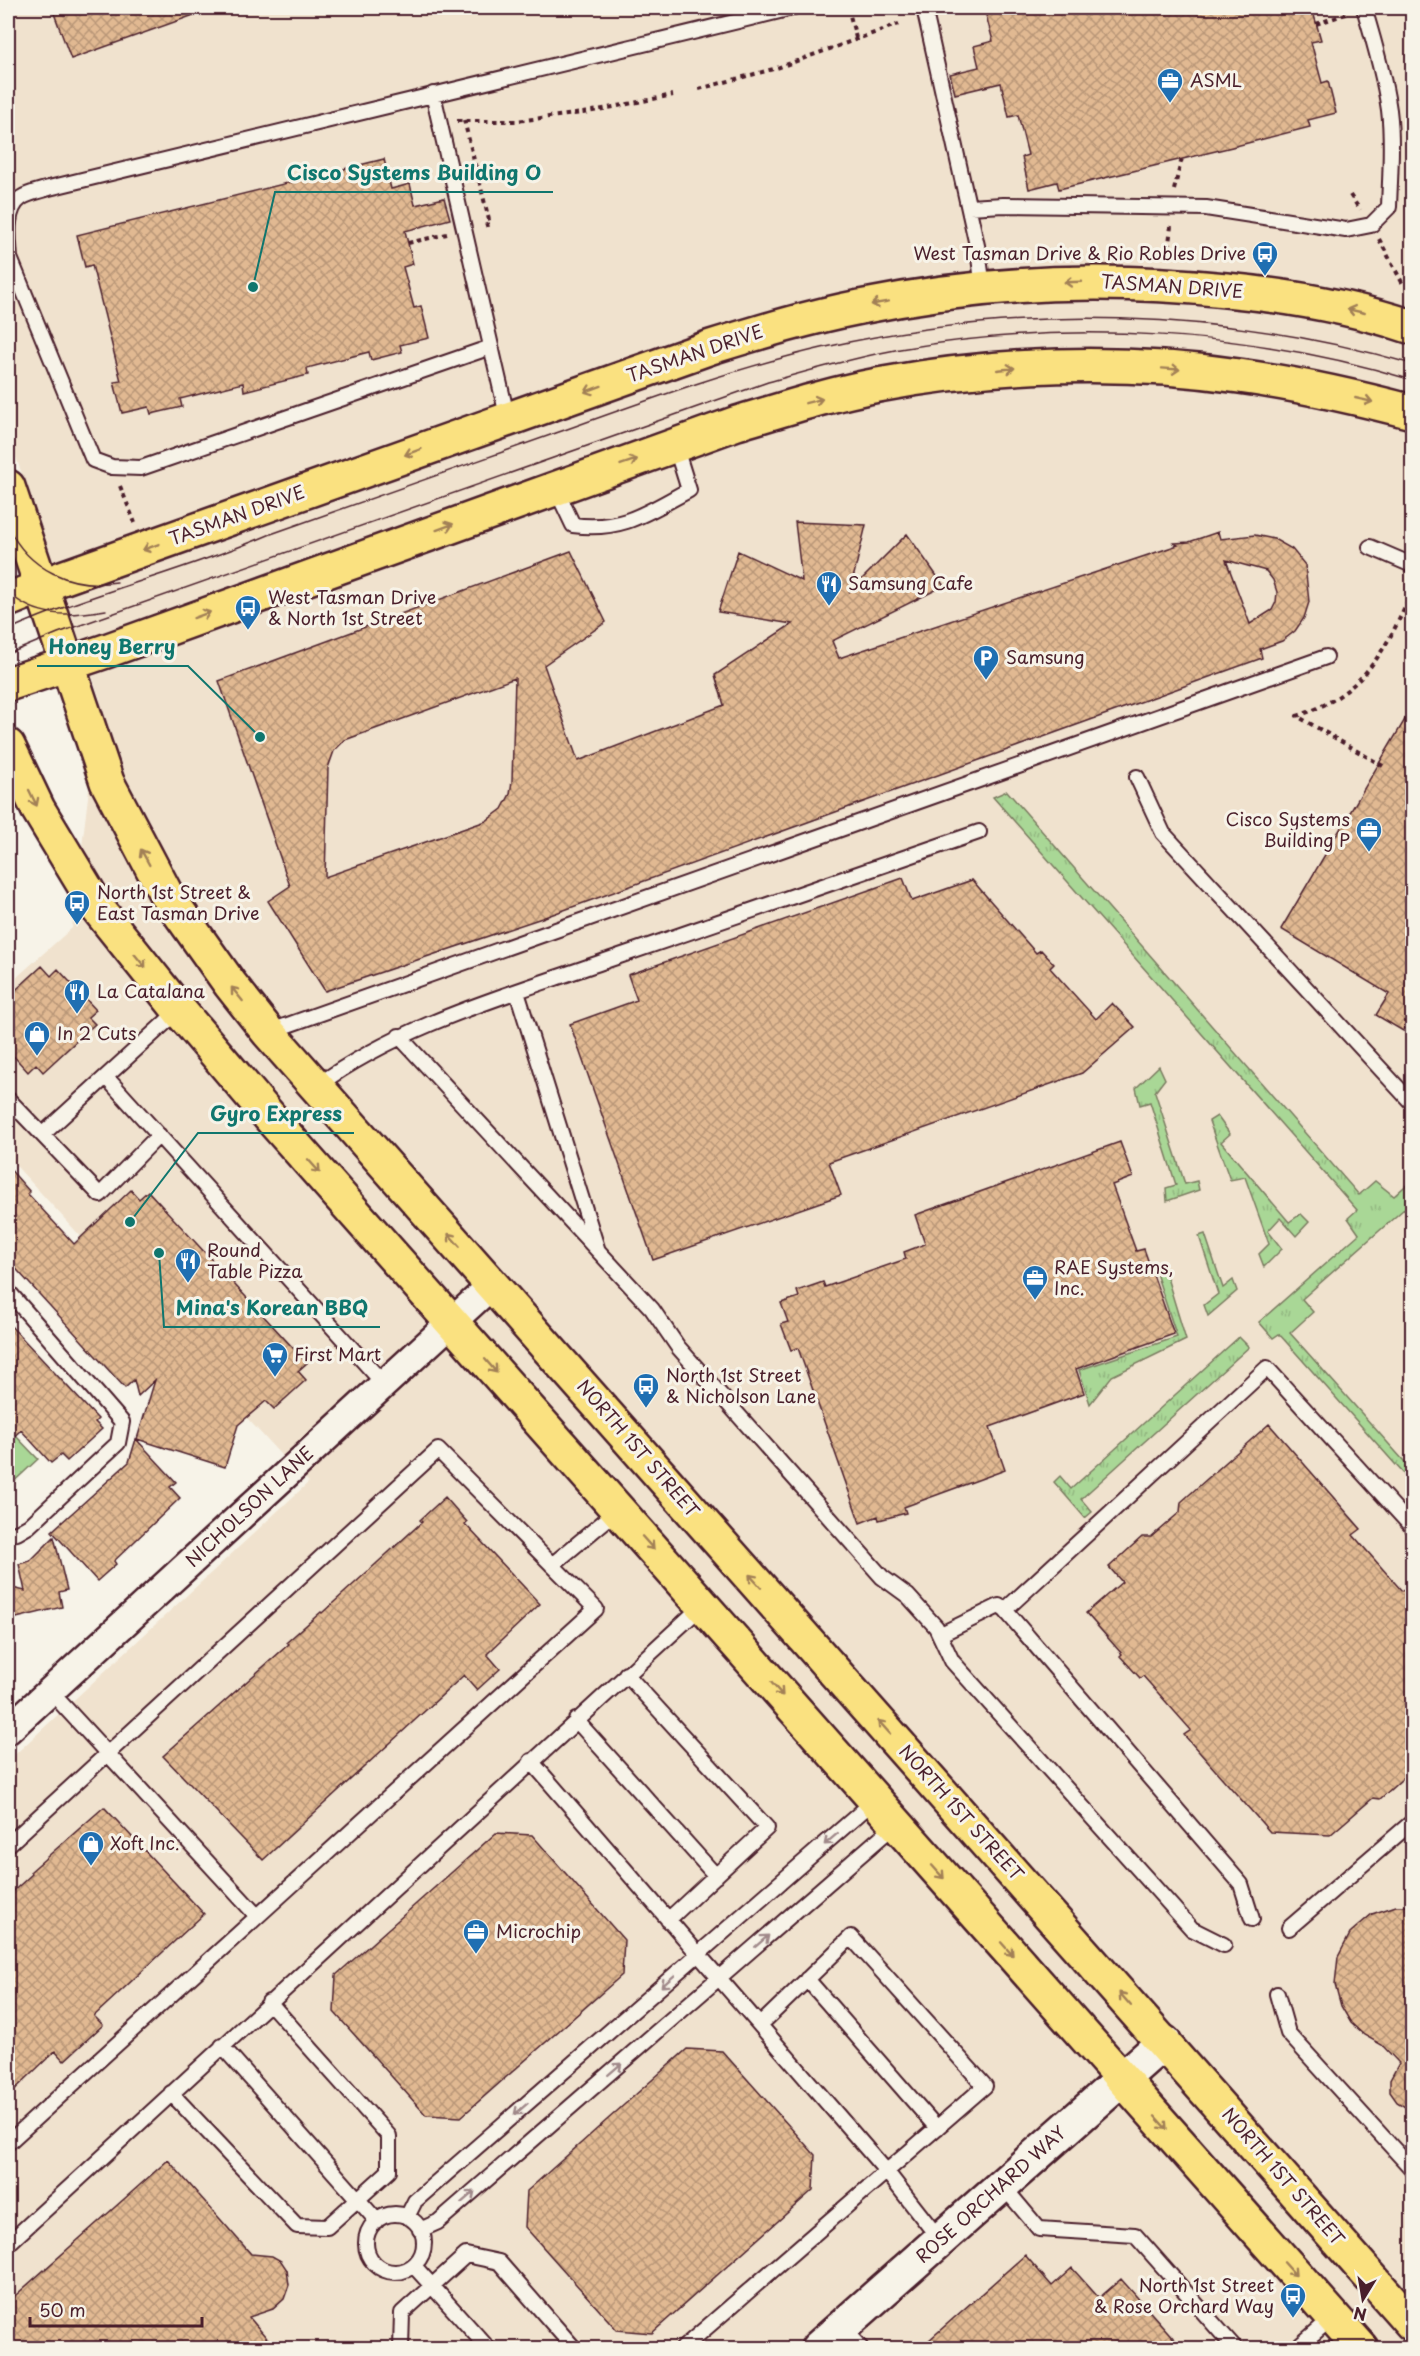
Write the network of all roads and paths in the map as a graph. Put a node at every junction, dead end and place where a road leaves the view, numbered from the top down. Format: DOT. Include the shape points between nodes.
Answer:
graph roads {
  1 [pos="792,8"];
  2 [pos="848,8"];
  3 [pos="924,8"];
  4 [pos="1358,9"];
  5 [pos="899,24"];
  6 [pos="1316,24"];
  7 [pos="856,38"];
  8 [pos="699,89"];
  9 [pos="433,94"];
  10 [pos="673,95"];
  11 [pos="455,122"];
  12 [pos="1182,158"];
  13 [pos="1173,195"];
  14 [pos="969,207"];
  15 [pos="1171,225"];
  16 [pos="9,258"];
  17 [pos="1147,260"];
  18 [pos="983,288"];
  19 [pos="1413,327"];
  20 [pos="491,347"];
  21 [pos="1413,412"];
  22 [pos="508,420"];
  23 [pos="675,445"];
  24 [pos="112,467"];
  25 [pos="8,487"];
  26 [pos="555,487"];
  27 [pos="137,530"];
  28 [pos="1370,547"];
  29 [pos="1413,565"];
  30 [pos="42,586"];
  31 [pos="8,600"];
  32 [pos="1408,601"];
  33 [pos="1326,657"];
  34 [pos="68,663"];
  35 [pos="8,684"];
  36 [pos="8,746"];
  37 [pos="1383,766"];
  38 [pos="1137,777"];
  39 [pos="979,832"];
  40 [pos="517,992"];
  41 [pos="179,1010"];
  42 [pos="268,1032"];
  43 [pos="399,1036"];
  44 [pos="106,1077"];
  45 [pos="317,1086"];
  46 [pos="8,1099"];
  47 [pos="1413,1103"];
  48 [pos="44,1134"];
  49 [pos="159,1136"];
  50 [pos="600,1255"];
  51 [pos="493,1284"];
  52 [pos="8,1291"];
  53 [pos="452,1322"];
  54 [pos="384,1384"];
  55 [pos="618,1510"];
  56 [pos="1413,1527"];
  57 [pos="8,1534"];
  58 [pos="552,1565"];
  59 [pos="702,1605"];
  60 [pos="1005,1610"];
  61 [pos="941,1634"];
  62 [pos="626,1674"];
  63 [pos="50,1691"];
  64 [pos="576,1720"];
  65 [pos="8,1730"];
  66 [pos="108,1753"];
  67 [pos="531,1761"];
  68 [pos="886,1812"];
  69 [pos="1413,1822"];
  70 [pos="8,1845"];
  71 [pos="716,1876"];
  72 [pos="257,1916"];
  73 [pos="1252,1919"];
  74 [pos="668,1920"];
  75 [pos="1289,1928"];
  76 [pos="1224,1945"];
  77 [pos="699,1954"];
  78 [pos="719,1978"];
  79 [pos="807,1979"];
  80 [pos="1277,1994"];
  81 [pos="269,2002"];
  82 [pos="760,2025"];
  83 [pos="1164,2042"];
  84 [pos="222,2046"];
  85 [pos="1122,2079"];
  86 [pos="171,2093"];
  87 [pos="937,2128"];
  88 [pos="8,2143"];
  89 [pos="1413,2169"];
  90 [pos="887,2172"];
  91 [pos="1002,2185"];
  92 [pos="358,2200"];
  93 [pos="407,2217"];
  94 [pos="377,2221"];
  95 [pos="420,2230"];
  96 [pos="940,2240"];
  97 [pos="8,2244"];
  98 [pos="414,2266"];
  99 [pos="433,2286"];
  100 [pos="1333,2317"];
  101 [pos="1413,2324"];
  102 [pos="840,2342"];
  103 [pos="401,2349"];
  104 [pos="488,2349"];
  105 [pos="574,2349"];
  106 [pos="683,2349"];
  107 [pos="1235,2349"];
  108 [pos="1297,2349"];
  109 [pos="1361,2349"];
  1 -- 9 [label="lane"];
  2 -- 7 [label="path"];
  3 -- 14 [label="lane"];
  4 -- 6 [label="path"];
  4 -- 14 [label="lane" via="1379,57 1389,112 1389,207 1371,225 1346,230 1206,208"];
  5 -- 7 [label="path"];
  7 -- 8 [label="path" via="777,68"];
  9 -- 16 [label="lane" via="20,198 9,224"];
  9 -- 20 [label="lane"];
  10 -- 11 [label="path" via="527,120"];
  12 -- 13 [label="path"];
  14 -- 18 [label="lane"];
  15 -- 17 [label="path" via="1169,244"];
  16 -- 24 [label="lane" via="93,460"];
  19 -- 18 [label="main road, TASMAN DRIVE, one-way" via="1321,303 1179,285 1102,282"];
  18 -- 22 [label="main road, TASMAN DRIVE, one-way" via="860,306 784,325"];
  20 -- 22 [label="lane"];
  20 -- 24 [label="lane" via="141,468"];
  23 -- 21 [label="main road, one-way" via="793,406 877,385 1025,368 1113,366 1237,375"];
  22 -- 30 [label="main road, TASMAN DRIVE, one-way"];
  26 -- 23 [label="main road, one-way"];
  23 -- 26 [label="lane" via="689,490 633,521 594,528 573,525"];
  24 -- 27 [label="path"];
  25 -- 30 [label="main road, NORTH 1ST STREET"];
  34 -- 26 [label="main road, one-way"];
  28 -- 29 [label="lane"];
  30 -- 31 [label="main road, TASMAN DRIVE"];
  30 -- 34 [label="main road, NORTH 1ST STREET"];
  32 -- 37 [label="path" via="1389,640 1364,676 1323,708 1297,716"];
  33 -- 42 [label="lane"];
  34 -- 35 [label="main road"];
  42 -- 34 [label="main road, NORTH 1ST STREET, one-way" via="199,942 140,848 107,782"];
  36 -- 41 [label="main road, one-way" via="38,809 99,910"];
  38 -- 47 [label="lane" via="1162,832"];
  39 -- 40 [label="lane"];
  40 -- 43 [label="lane"];
  40 -- 50 [label="lane"];
  41 -- 44 [label="lane"];
  41 -- 53 [label="main road, one-way"];
  42 -- 45 [label="main road, NORTH 1ST STREET"];
  43 -- 45 [label="lane" via="345,1065"];
  43 -- 50 [label="lane"];
  44 -- 48 [label="lane"];
  44 -- 49 [label="lane"];
  51 -- 45 [label="main road, NORTH 1ST STREET, one-way"];
  46 -- 48 [label="lane"];
  48 -- 49 [label="lane" via="100,1195"];
  49 -- 54 [label="lane"];
  50 -- 61 [label="lane" via="652,1309 678,1347 882,1577 908,1596"];
  51 -- 53 [label="street, NICHOLSON LANE"];
  83 -- 51 [label="main road, NORTH 1ST STREET, one-way"];
  52 -- 57 [label="lane" via="122,1422 118,1443 29,1526"];
  53 -- 54 [label="street, NICHOLSON LANE"];
  53 -- 55 [label="main road, one-way"];
  54 -- 63 [label="street, NICHOLSON LANE"];
  55 -- 58 [label="lane"];
  55 -- 59 [label="main road, one-way"];
  56 -- 60 [label="lane" via="1267,1368"];
  58 -- 66 [label="lane" via="438,1450"];
  58 -- 72 [label="lane" via="596,1609"];
  59 -- 62 [label="lane"];
  59 -- 68 [label="main road, one-way"];
  60 -- 61 [label="lane" via="999,1606"];
  60 -- 73 [label="lane" via="1241,1884"];
  61 -- 76 [label="lane" via="952,1661 1192,1929"];
  62 -- 64 [label="lane"];
  62 -- 71 [label="lane" via="767,1828"];
  63 -- 65 [label="street, NICHOLSON LANE"];
  63 -- 66 [label="lane"];
  64 -- 67 [label="lane"];
  64 -- 71 [label="lane"];
  66 -- 70 [label="lane"];
  66 -- 72 [label="lane"];
  67 -- 74 [label="lane"];
  67 -- 81 [label="lane"];
  68 -- 77 [label="lane, one-way"];
  78 -- 68 [label="lane, one-way"];
  68 -- 85 [label="main road, one-way"];
  69 -- 75 [label="lane"];
  71 -- 74 [label="lane"];
  72 -- 88 [label="lane"];
  74 -- 77 [label="lane"];
  77 -- 78 [label="lane"];
  77 -- 93 [label="lane, one-way" via="415,2201"];
  78 -- 82 [label="lane"];
  95 -- 78 [label="lane, one-way" via="438,2222"];
  79 -- 82 [label="lane"];
  79 -- 87 [label="lane"];
  79 -- 87 [label="lane" via="850,1937 985,2086"];
  80 -- 89 [label="lane" via="1288,2033"];
  81 -- 84 [label="lane"];
  81 -- 92 [label="lane" via="389,2136 389,2171"];
  82 -- 90 [label="lane"];
  83 -- 85 [label="street, ROSE ORCHARD WAY"];
  83 -- 101 [label="main road, NORTH 1ST STREET"];
  84 -- 86 [label="lane"];
  84 -- 92 [label="lane"];
  85 -- 91 [label="street, ROSE ORCHARD WAY"];
  85 -- 100 [label="main road, one-way"];
  86 -- 92 [label="lane" via="297,2226 327,2227"];
  86 -- 97 [label="lane"];
  87 -- 90 [label="lane"];
  90 -- 96 [label="lane"];
  90 -- 106 [label="lane"];
  91 -- 96 [label="street, ROSE ORCHARD WAY"];
  91 -- 107 [label="lane" via="1039,2229 1135,2235"];
  92 -- 94 [label="lane"];
  93 -- 94 [label="lane" via="383,2216"];
  93 -- 95 [label="lane"];
  94 -- 98 [label="lane" via="370,2226 365,2242 369,2258 382,2270 398,2273"];
  95 -- 98 [label="lane" via="424,2236 423,2253"];
  96 -- 102 [label="street, ROSE ORCHARD WAY"];
  98 -- 99 [label="lane"];
  99 -- 103 [label="lane" via="402,2313"];
  99 -- 104 [label="lane"];
  99 -- 105 [label="lane" via="466,2255 499,2262"];
  100 -- 108 [label="lane"];
  100 -- 109 [label="main road"];
}
